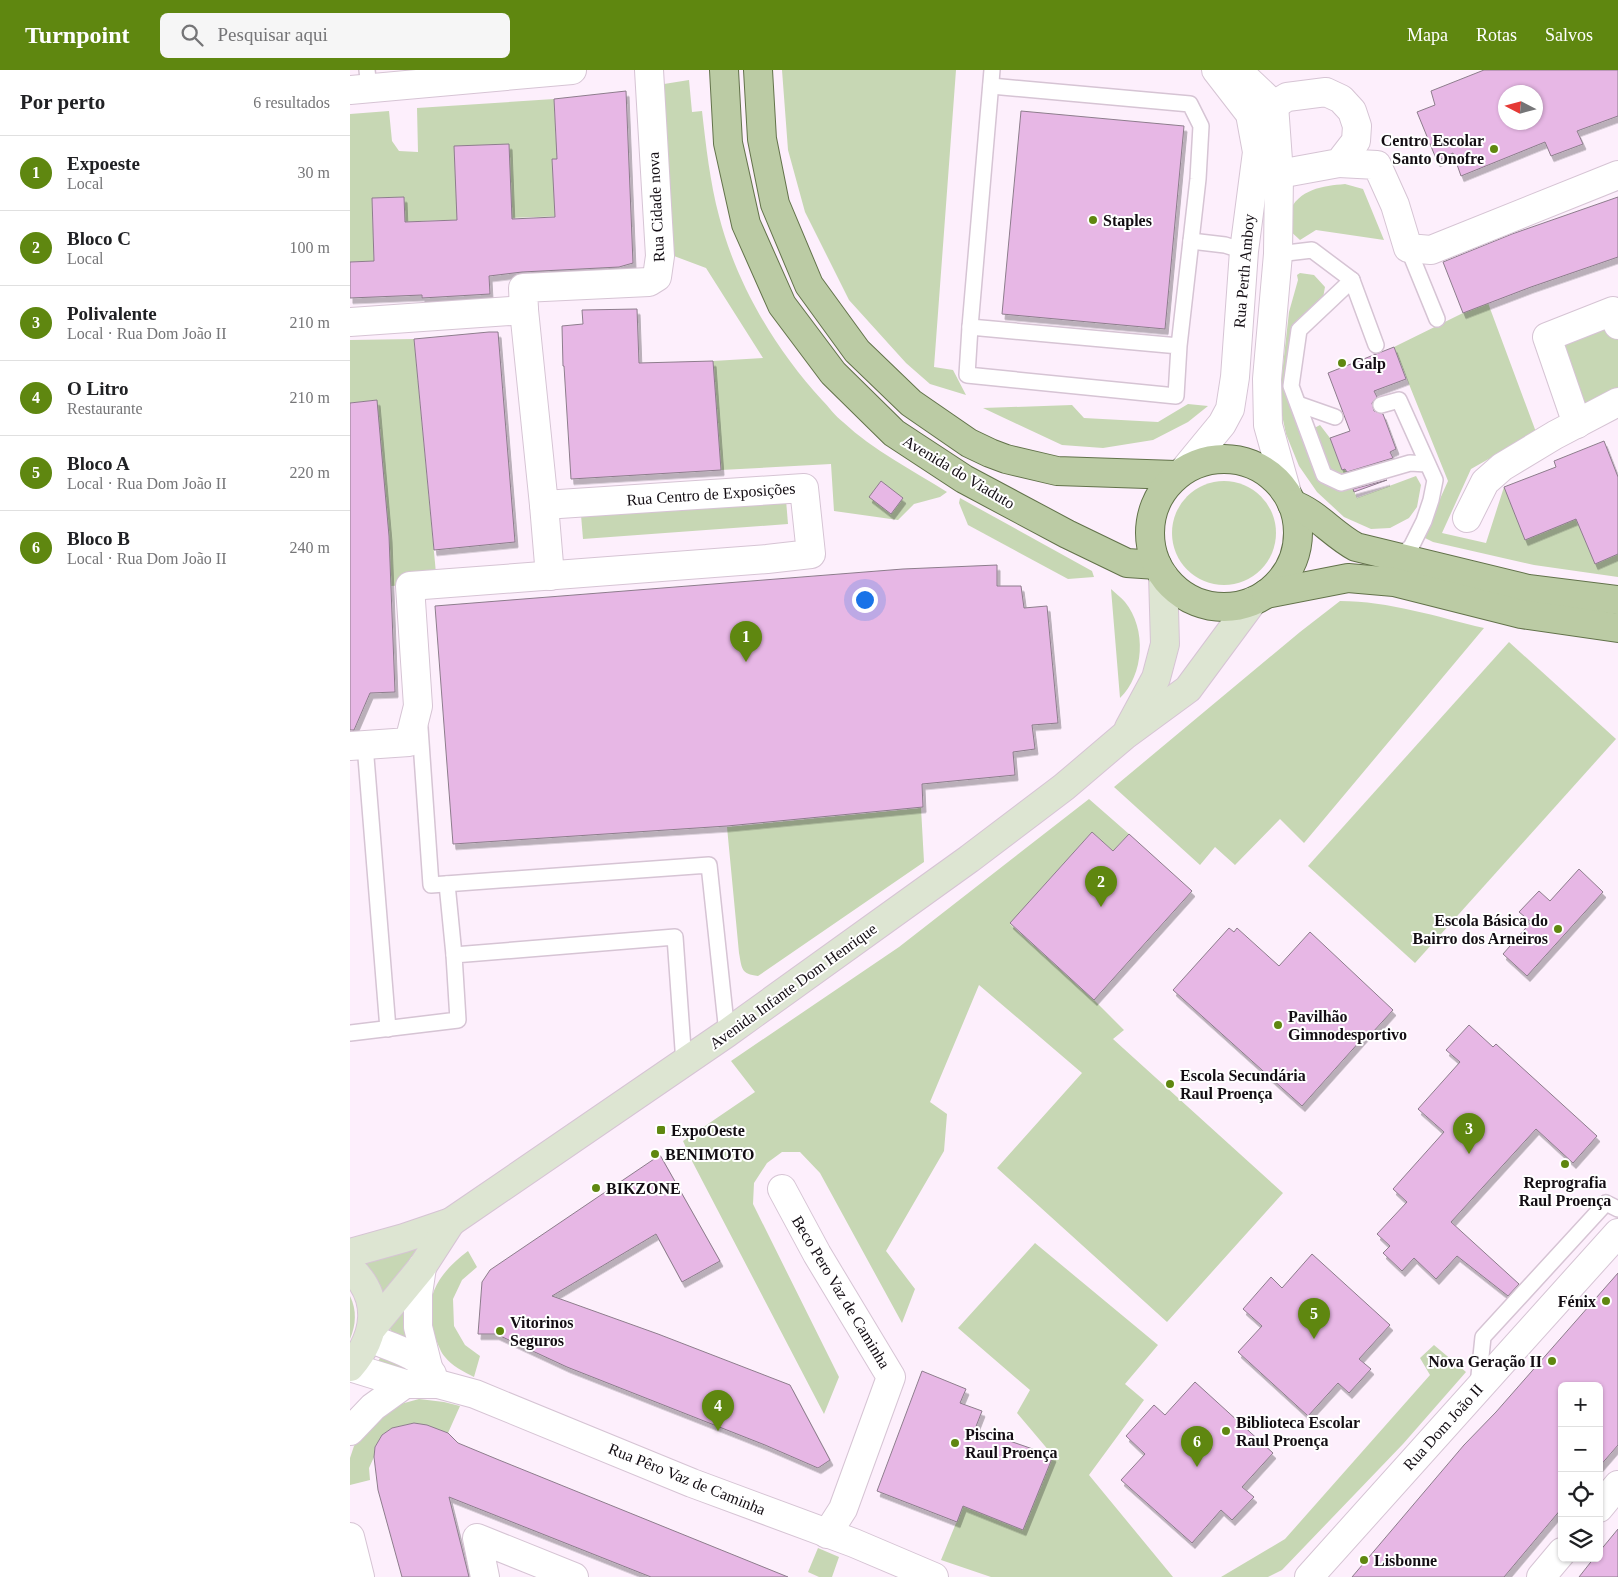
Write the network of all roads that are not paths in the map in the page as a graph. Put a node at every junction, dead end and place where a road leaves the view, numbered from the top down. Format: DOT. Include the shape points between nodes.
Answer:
graph roads {
  1 [pos="561,70"];
  2 [pos="649,70"];
  3 [pos="724,70"];
  4 [pos="758,70"];
  5 [pos="992,70"];
  6 [pos="1216,70"];
  7 [pos="1237,70"];
  8 [pos="497,73"];
  9 [pos="362,83"];
  10 [pos="991,86"];
  11 [pos="1274,104"];
  12 [pos="1254,139"];
  13 [pos="1339,163"];
  14 [pos="1279,174"];
  15 [pos="1618,175"];
  16 [pos="1191,241"];
  17 [pos="1408,248"];
  18 [pos="1244,251"];
  19 [pos="1278,254"];
  20 [pos="1352,280"];
  21 [pos="1276,281"];
  22 [pos="524,310"];
  23 [pos="1437,319"];
  24 [pos="350,322"];
  25 [pos="1618,325"];
  26 [pos="970,328"];
  27 [pos="1376,345"];
  28 [pos="1179,346"];
  29 [pos="1298,404"];
  30 [pos="1381,404"];
  31 [pos="1615,411"];
  32 [pos="1335,417"];
  33 [pos="1576,424"];
  34 [pos="1427,464"];
  35 [pos="1180,472"];
  36 [pos="1289,498"];
  37 [pos="544,505"];
  38 [pos="1467,518"];
  39 [pos="1397,557"];
  40 [pos="1160,570"];
  41 [pos="550,576"];
  42 [pos="1259,598"];
  43 [pos="1618,600"];
  44 [pos="1618,628"];
  45 [pos="418,706"];
  46 [pos="1124,736"];
  47 [pos="358,745"];
  48 [pos="447,884"];
  49 [pos="454,956"];
  50 [pos="388,1028"];
  51 [pos="350,1033"];
  52 [pos="727,1033"];
  53 [pos="684,1063"];
  54 [pos="782,1190"];
  55 [pos="1618,1209"];
  56 [pos="452,1222"];
  57 [pos="1618,1233"];
  58 [pos="350,1253"];
  59 [pos="422,1267"];
  60 [pos="350,1268"];
  61 [pos="370,1333"];
  62 [pos="350,1367"];
  63 [pos="433,1376"];
  64 [pos="405,1384"];
  65 [pos="1478,1388"];
  66 [pos="350,1431"];
  67 [pos="1618,1486"];
  68 [pos="1603,1503"];
  69 [pos="827,1534"];
  70 [pos="350,1537"];
  71 [pos="1558,1557"];
  72 [pos="1318,1574"];
  73 [pos="360,1577"];
  74 [pos="485,1577"];
  75 [pos="574,1577"];
  76 [pos="934,1577"];
  77 [pos="1541,1577"];
  1 -- 8 [label="street"];
  2 -- 22 [label="street, Rua Cidade nova" via="660,256 657,277 649,282 523,288"];
  3 -- 40 [label="main road, Avenida do Viaduto" via="728,143 746,224 782,305 833,373 894,433 964,479 1127,563"];
  4 -- 35 [label="main road, Avenida do Viaduto" via="762,139 775,204 809,285 857,351 911,402 969,443 1006,459 1057,471"];
  5 -- 10 [label="lane"];
  6 -- 12 [label="street, Rua Perth Amboy" via="1250,114"];
  7 -- 11 [label="street"];
  8 -- 9 [label="street"];
  10 -- 16 [label="lane" via="1190,104 1201,126"];
  10 -- 26 [label="lane"];
  11 -- 12 [label="street"];
  11 -- 13 [label="street" via="1287,97 1326,92 1341,99 1352,111 1357,126 1356,141"];
  11 -- 14 [label="street"];
  12 -- 18 [label="street, Rua Perth Amboy" via="1257,152"];
  13 -- 14 [label="street"];
  13 -- 17 [label="street" via="1377,165 1395,205"];
  14 -- 19 [label="street"];
  15 -- 17 [label="street" via="1430,250"];
  16 -- 18 [label="lane"];
  16 -- 28 [label="lane"];
  17 -- 23 [label="lane"];
  18 -- 21 [label="street" via="1269,270"];
  18 -- 35 [label="street, Rua Perth Amboy" via="1230,410 1222,424"];
  19 -- 20 [label="lane" via="1312,250"];
  19 -- 21 [label="street"];
  20 -- 27 [label="lane"];
  20 -- 29 [label="lane" via="1299,330 1291,386"];
  21 -- 36 [label="street" via="1267,379 1268,425"];
  22 -- 24 [label="street"];
  22 -- 37 [label="street"];
  25 -- 33 [label="street" via="1613,311 1547,337"];
  26 -- 28 [label="lane"];
  26 -- 28 [label="lane" via="967,375 1176,396"];
  29 -- 32 [label="lane"];
  29 -- 34 [label="lane" via="1324,475 1341,483 1410,463"];
  30 -- 34 [label="lane" via="1399,400"];
  31 -- 33 [label="street"];
  33 -- 38 [label="street" via="1502,467 1485,482"];
  34 -- 39 [label="lane" via="1436,480 1431,500 1411,547"];
  35 -- 36 [label="main road" via="1212,459 1240,460 1267,472 1278,481"];
  35 -- 40 [label="main road" via="1160,494 1151,517 1150,541"];
  36 -- 39 [label="main road" via="1356,547"];
  36 -- 42 [label="main road" via="1298,532 1295,553 1286,573"];
  37 -- 41 [label="street"];
  37 -- 41 [label="street, Rua Centro de Exposições" via="804,488 812,554"];
  39 -- 43 [label="main road" via="1528,589"];
  40 -- 42 [label="main road" via="1172,586 1196,602 1225,607 1240,606"];
  40 -- 46 [label="main road, Avenida Infante Dom Henrique" via="1164,644 1156,678"];
  41 -- 45 [label="street, Rua Centro de Exposições" via="410,586"];
  42 -- 44 [label="main road" via="1348,578 1394,582 1521,614"];
  42 -- 46 [label="main road, Avenida Infante Dom Henrique" via="1188,689"];
  45 -- 47 [label="street, Rua Centro de Exposições" via="409,742"];
  45 -- 48 [label="lane" via="431,885"];
  46 -- 52 [label="main road, Avenida Infante Dom Henrique" via="1077,777 969,859"];
  47 -- 50 [label="lane"];
  48 -- 49 [label="lane"];
  48 -- 52 [label="lane" via="709,865"];
  49 -- 50 [label="lane" via="458,1020"];
  49 -- 53 [label="lane" via="675,937"];
  50 -- 51 [label="lane"];
  52 -- 53 [label="main road, Avenida Infante Dom Henrique"];
  53 -- 56 [label="main road, Avenida Infante Dom Henrique"];
  54 -- 69 [label="street, Beco Pero Vaz de Caminha" via="892,1377 843,1510"];
  55 -- 65 [label="lane" via="1606,1203 1483,1337"];
  56 -- 58 [label="main road, Avenida Infante Dom Henrique"];
  56 -- 59 [label="main road, Avenida Infante Dom Henrique"];
  57 -- 65 [label="street, Rua Dom João II"];
  59 -- 61 [label="main road, Avenida Infante Dom Henrique"];
  59 -- 63 [label="street" via="418,1327"];
  60 -- 61 [label="main road" via="369,1295 372,1312"];
  61 -- 62 [label="main road, Avenida Infante Dom Henrique" via="359,1357"];
  61 -- 63 [label="street" via="399,1349"];
  62 -- 64 [label="street"];
  63 -- 64 [label="street"];
  63 -- 69 [label="street, Rua Pêro Vaz de Caminha" via="692,1483"];
  64 -- 66 [label="street" via="373,1407"];
  65 -- 72 [label="street, Rua Dom João II"];
  67 -- 68 [label="street"];
  69 -- 76 [label="street, Rua Pêro Vaz de Caminha"];
  70 -- 73 [label="street"];
  71 -- 77 [label="street"];
  74 -- 75 [label="street" via="477,1538"];
}
